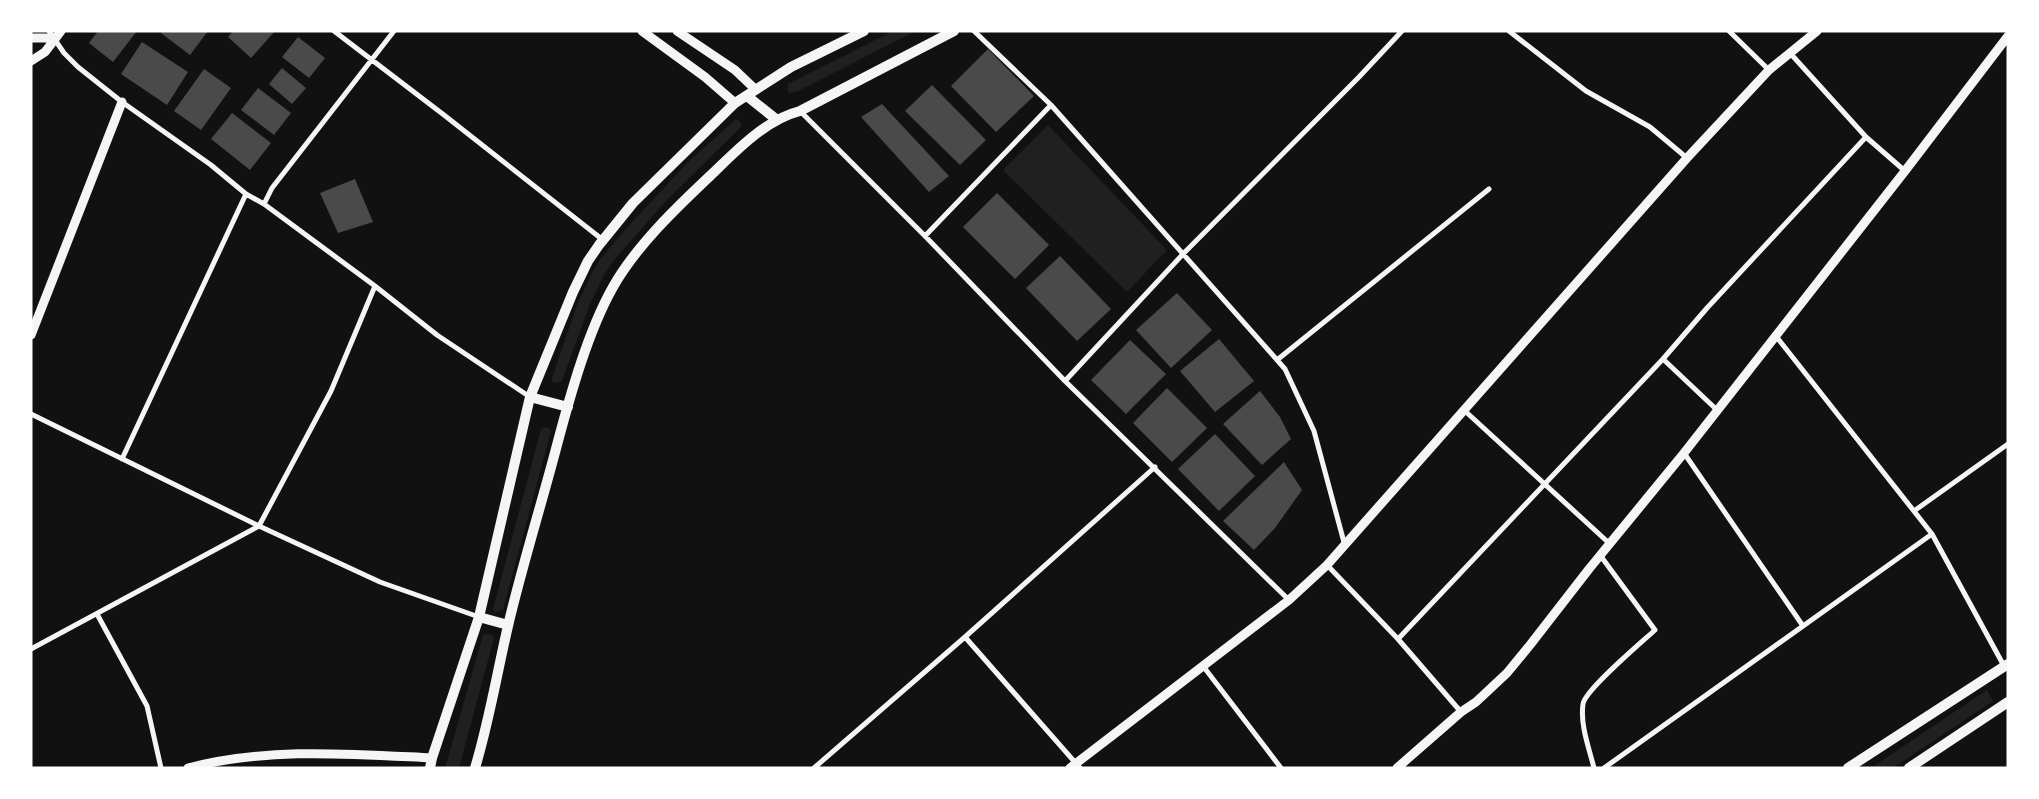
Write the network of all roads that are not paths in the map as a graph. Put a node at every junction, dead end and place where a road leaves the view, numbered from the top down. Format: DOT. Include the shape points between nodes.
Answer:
graph roads {
  1 [pos="334,31"];
  2 [pos="394,31"];
  3 [pos="642,31"];
  4 [pos="677,31"];
  5 [pos="864,31"];
  6 [pos="954,31"];
  7 [pos="974,31"];
  8 [pos="1402,31"];
  9 [pos="1509,31"];
  10 [pos="1729,31"];
  11 [pos="1817,31"];
  12 [pos="55,34"];
  13 [pos="2008,36"];
  14 [pos="31,38"];
  15 [pos="1790,53"];
  16 [pos="31,61"];
  17 [pos="371,61"];
  18 [pos="1769,70"];
  19 [pos="752,93"];
  20 [pos="122,102"];
  21 [pos="735,103"];
  22 [pos="1051,105"];
  23 [pos="800,111"];
  24 [pos="777,120"];
  25 [pos="1866,137"];
  26 [pos="1687,158"];
  27 [pos="1905,171"];
  28 [pos="1489,189"];
  29 [pos="246,194"];
  30 [pos="264,204"];
  31 [pos="925,236"];
  32 [pos="603,240"];
  33 [pos="1183,254"];
  34 [pos="375,286"];
  35 [pos="31,334"];
  36 [pos="1775,335"];
  37 [pos="1663,359"];
  38 [pos="1276,360"];
  39 [pos="1065,381"];
  40 [pos="530,397"];
  41 [pos="568,407"];
  42 [pos="1717,410"];
  43 [pos="1464,411"];
  44 [pos="31,414"];
  45 [pos="2008,444"];
  46 [pos="1684,453"];
  47 [pos="122,459"];
  48 [pos="1155,467"];
  49 [pos="1545,486"];
  50 [pos="1914,511"];
  51 [pos="259,526"];
  52 [pos="1932,534"];
  53 [pos="1610,544"];
  54 [pos="1345,547"];
  55 [pos="1600,555"];
  56 [pos="1327,565"];
  57 [pos="1289,600"];
  58 [pos="97,614"];
  59 [pos="479,617"];
  60 [pos="508,625"];
  61 [pos="1804,626"];
  62 [pos="965,637"];
  63 [pos="1398,639"];
  64 [pos="31,649"];
  65 [pos="1202,666"];
  66 [pos="2007,667"];
  67 [pos="2008,702"];
  68 [pos="1461,712"];
  69 [pos="431,763"];
  70 [pos="1075,766"];
  71 [pos="161,768"];
  72 [pos="188,768"];
  73 [pos="475,768"];
  74 [pos="814,768"];
  75 [pos="1281,768"];
  76 [pos="1397,768"];
  77 [pos="1594,768"];
  78 [pos="1604,768"];
  79 [pos="1848,768"];
  80 [pos="1909,768"];
  1 -- 17 [label="street"];
  2 -- 17 [label="street"];
  3 -- 21 [label="street"];
  4 -- 19 [label="street" via="735,70"];
  5 -- 19 [label="main road" via="791,67"];
  6 -- 23 [label="main road"];
  7 -- 22 [label="street"];
  8 -- 33 [label="street" via="1360,78"];
  9 -- 26 [label="street" via="1586,91 1650,127"];
  10 -- 18 [label="street"];
  11 -- 15 [label="street"];
  12 -- 14 [label="street"];
  12 -- 16 [label="street" via="45,52"];
  12 -- 20 [label="street" via="64,53"];
  13 -- 27 [label="street"];
  15 -- 18 [label="street"];
  15 -- 25 [label="street"];
  17 -- 30 [label="street" via="272,188"];
  17 -- 32 [label="street"];
  18 -- 26 [label="street"];
  19 -- 21 [label="main road"];
  19 -- 24 [label="main road"];
  20 -- 29 [label="street"];
  20 -- 35 [label="street"];
  21 -- 32 [label="main road" via="658,177"];
  22 -- 31 [label="street"];
  22 -- 33 [label="street"];
  23 -- 24 [label="main road"];
  23 -- 31 [label="street"];
  24 -- 41 [label="main road" via="748,141 693,192 622,273 606,300"];
  25 -- 27 [label="street"];
  25 -- 37 [label="street"];
  26 -- 43 [label="street"];
  27 -- 36 [label="street"];
  28 -- 38 [label="street"];
  29 -- 30 [label="street"];
  29 -- 47 [label="street"];
  30 -- 34 [label="street"];
  31 -- 39 [label="street"];
  32 -- 40 [label="main road" via="580,275"];
  33 -- 38 [label="street"];
  33 -- 39 [label="street"];
  34 -- 40 [label="street" via="437,335"];
  34 -- 51 [label="street" via="331,391"];
  36 -- 42 [label="street"];
  36 -- 50 [label="street"];
  37 -- 42 [label="street"];
  37 -- 49 [label="street"];
  38 -- 54 [label="street" via="1285,370 1314,431"];
  39 -- 48 [label="street"];
  40 -- 41 [label="main road"];
  40 -- 59 [label="main road"];
  41 -- 60 [label="main road"];
  42 -- 46 [label="street"];
  43 -- 49 [label="street"];
  43 -- 54 [label="street"];
  44 -- 47 [label="street"];
  45 -- 50 [label="street"];
  46 -- 53 [label="street"];
  46 -- 61 [label="street"];
  47 -- 51 [label="street"];
  48 -- 57 [label="street"];
  48 -- 62 [label="street"];
  49 -- 53 [label="street"];
  49 -- 63 [label="street"];
  50 -- 52 [label="street"];
  51 -- 58 [label="street"];
  51 -- 59 [label="street" via="380,582"];
  52 -- 61 [label="street"];
  52 -- 66 [label="street"];
  53 -- 55 [label="street"];
  54 -- 56 [label="street"];
  55 -- 68 [label="street" via="1507,673"];
  55 -- 77 [label="street" via="1655,630 1583,702 1583,723"];
  56 -- 57 [label="street"];
  56 -- 63 [label="street"];
  57 -- 65 [label="street"];
  58 -- 64 [label="street"];
  58 -- 71 [label="street" via="147,706"];
  59 -- 60 [label="main road"];
  59 -- 69 [label="main road"];
  60 -- 73 [label="main road"];
  61 -- 78 [label="street"];
  62 -- 70 [label="street"];
  62 -- 74 [label="street"];
  63 -- 68 [label="street"];
  65 -- 70 [label="street"];
  65 -- 75 [label="street"];
  66 -- 79 [label="main road"];
  67 -- 80 [label="main road"];
  68 -- 76 [label="street"];
  69 -- 72 [label="street" via="332,753 232,758"];
}
